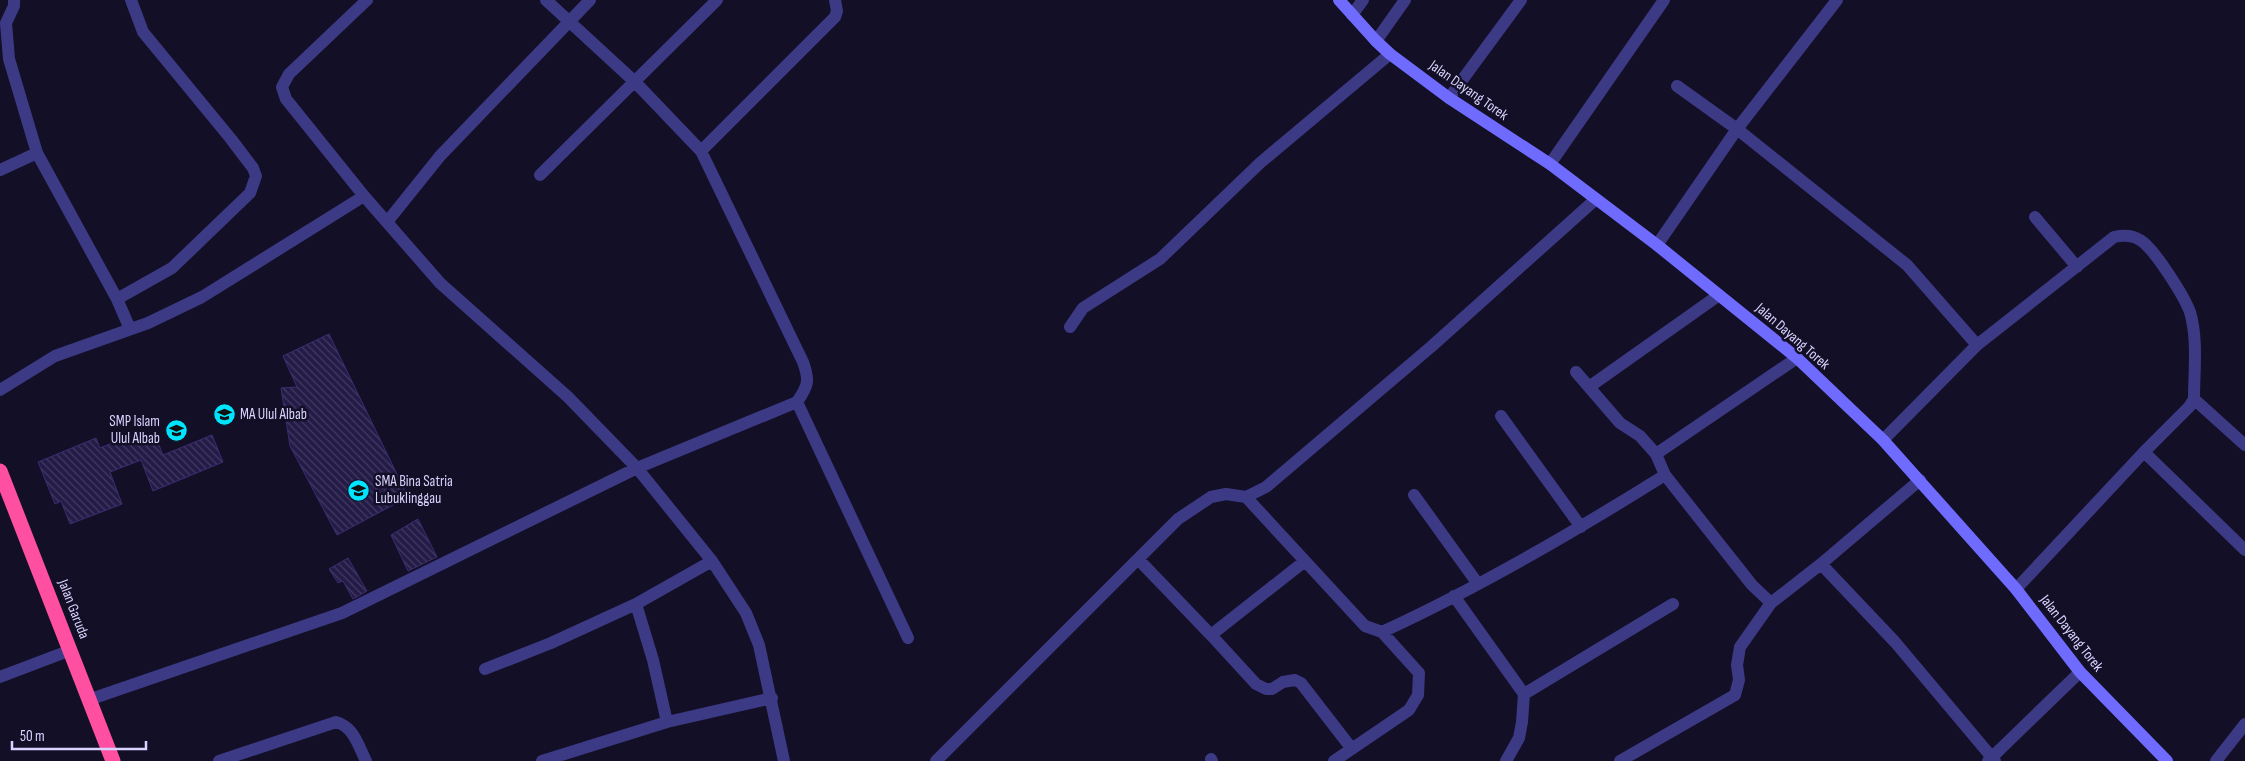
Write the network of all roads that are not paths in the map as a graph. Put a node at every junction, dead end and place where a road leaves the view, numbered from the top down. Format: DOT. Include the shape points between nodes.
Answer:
graph roads {
  1 [pos="14,0"];
  2 [pos="131,0"];
  3 [pos="367,0"];
  4 [pos="546,0"];
  5 [pos="590,0"];
  6 [pos="717,0"];
  7 [pos="835,0"];
  8 [pos="1339,0"];
  9 [pos="1363,0"];
  10 [pos="1406,0"];
  11 [pos="1521,0"];
  12 [pos="1664,0"];
  13 [pos="1837,0"];
  14 [pos="1352,14"];
  15 [pos="569,22"];
  16 [pos="1376,41"];
  17 [pos="4,43"];
  18 [pos="1390,54"];
  19 [pos="634,82"];
  20 [pos="1676,86"];
  21 [pos="1449,98"];
  22 [pos="1737,129"];
  23 [pos="701,151"];
  24 [pos="37,153"];
  25 [pos="1550,164"];
  26 [pos="0,170"];
  27 [pos="540,175"];
  28 [pos="364,196"];
  29 [pos="1596,200"];
  30 [pos="2035,217"];
  31 [pos="387,222"];
  32 [pos="1657,245"];
  33 [pos="2077,268"];
  34 [pos="1719,295"];
  35 [pos="117,299"];
  36 [pos="1070,326"];
  37 [pos="130,329"];
  38 [pos="1977,345"];
  39 [pos="1797,358"];
  40 [pos="1576,372"];
  41 [pos="1589,386"];
  42 [pos="0,390"];
  43 [pos="2194,399"];
  44 [pos="796,402"];
  45 [pos="1501,416"];
  46 [pos="1883,440"];
  47 [pos="2245,445"];
  48 [pos="2144,452"];
  49 [pos="1656,454"];
  50 [pos="637,468"];
  51 [pos="0,471"];
  52 [pos="1665,475"];
  53 [pos="1920,480"];
  54 [pos="1414,495"];
  55 [pos="1246,497"];
  56 [pos="1581,527"];
  57 [pos="2245,550"];
  58 [pos="712,560"];
  59 [pos="1138,560"];
  60 [pos="1305,561"];
  61 [pos="1821,564"];
  62 [pos="1478,584"];
  63 [pos="2016,589"];
  64 [pos="1454,596"];
  65 [pos="1771,603"];
  66 [pos="636,604"];
  67 [pos="1673,604"];
  68 [pos="1382,632"];
  69 [pos="1211,636"];
  70 [pos="908,638"];
  71 [pos="70,650"];
  72 [pos="485,669"];
  73 [pos="2080,672"];
  74 [pos="0,677"];
  75 [pos="1524,694"];
  76 [pos="772,698"];
  77 [pos="90,699"];
  78 [pos="667,722"];
  79 [pos="2245,724"];
  80 [pos="1352,749"];
  81 [pos="1992,760"];
  82 [pos="113,761"];
  83 [pos="219,761"];
  84 [pos="366,761"];
  85 [pos="542,761"];
  86 [pos="784,761"];
  87 [pos="936,761"];
  88 [pos="1334,761"];
  89 [pos="1506,761"];
  90 [pos="1620,761"];
  91 [pos="2167,761"];
  92 [pos="2216,761"];
  1 -- 17 [label="street"];
  2 -- 35 [label="street" via="143,32 231,139 256,176 250,193 172,268"];
  3 -- 28 [label="street" via="289,74 282,87 286,100"];
  4 -- 15 [label="street"];
  5 -- 15 [label="street"];
  6 -- 19 [label="street"];
  7 -- 23 [label="street" via="835,17"];
  8 -- 14 [label="street, Jalan Dayang Torek"];
  9 -- 14 [label="street"];
  10 -- 16 [label="street"];
  11 -- 21 [label="street"];
  12 -- 25 [label="street"];
  13 -- 22 [label="street"];
  14 -- 16 [label="street, Jalan Dayang Torek"];
  15 -- 19 [label="street"];
  15 -- 31 [label="street" via="440,156"];
  16 -- 18 [label="street, Jalan Dayang Torek"];
  17 -- 24 [label="street"];
  18 -- 21 [label="street, Jalan Dayang Torek"];
  18 -- 36 [label="street" via="1260,163 1160,259 1083,308"];
  19 -- 23 [label="street"];
  19 -- 27 [label="street"];
  20 -- 22 [label="street"];
  21 -- 25 [label="street, Jalan Dayang Torek"];
  22 -- 32 [label="street"];
  22 -- 38 [label="street" via="1907,265"];
  23 -- 44 [label="street" via="808,375 806,389"];
  24 -- 26 [label="street"];
  24 -- 35 [label="street"];
  25 -- 29 [label="street, Jalan Dayang Torek"];
  28 -- 31 [label="street"];
  28 -- 37 [label="street" via="202,297"];
  29 -- 32 [label="street, Jalan Dayang Torek"];
  29 -- 55 [label="street" via="1432,346 1266,487"];
  30 -- 33 [label="street"];
  31 -- 50 [label="street" via="440,283 568,397"];
  32 -- 34 [label="street, Jalan Dayang Torek"];
  33 -- 38 [label="street"];
  33 -- 43 [label="street" via="2114,237 2125,235 2140,240 2152,252 2174,282 2190,312 2195,340"];
  34 -- 39 [label="street, Jalan Dayang Torek"];
  34 -- 41 [label="street"];
  35 -- 37 [label="street"];
  37 -- 42 [label="street" via="55,356"];
  38 -- 46 [label="street"];
  39 -- 46 [label="street, Jalan Dayang Torek"];
  39 -- 49 [label="street"];
  40 -- 41 [label="street"];
  41 -- 49 [label="street" via="1620,424 1640,436"];
  43 -- 47 [label="street"];
  43 -- 48 [label="street" via="2189,408"];
  44 -- 50 [label="street"];
  44 -- 70 [label="street"];
  45 -- 56 [label="street"];
  46 -- 53 [label="street, Jalan Dayang Torek"];
  48 -- 57 [label="street"];
  48 -- 63 [label="street"];
  49 -- 52 [label="street"];
  50 -- 58 [label="street"];
  50 -- 77 [label="street" via="342,613"];
  51 -- 71 [label="highway, Jalan Garuda"];
  52 -- 56 [label="street"];
  52 -- 65 [label="street" via="1752,585"];
  53 -- 61 [label="street"];
  53 -- 63 [label="street, Jalan Dayang Torek"];
  54 -- 62 [label="street"];
  55 -- 59 [label="street" via="1226,494 1211,497 1178,519"];
  55 -- 60 [label="street"];
  56 -- 62 [label="street"];
  58 -- 66 [label="street"];
  58 -- 76 [label="street" via="746,613 759,645"];
  59 -- 69 [label="street"];
  59 -- 87 [label="street"];
  60 -- 68 [label="street" via="1365,626"];
  60 -- 69 [label="street"];
  61 -- 65 [label="street"];
  61 -- 81 [label="street" via="1895,642"];
  62 -- 64 [label="street"];
  63 -- 73 [label="street, Jalan Dayang Torek"];
  64 -- 68 [label="street"];
  64 -- 75 [label="street"];
  65 -- 90 [label="street" via="1740,647 1739,680 1734,695"];
  66 -- 72 [label="street"];
  66 -- 78 [label="street"];
  67 -- 75 [label="street"];
  68 -- 80 [label="street" via="1419,673 1418,696 1409,710"];
  69 -- 80 [label="street" via="1261,687 1272,689 1283,682 1295,680 1301,683"];
  71 -- 74 [label="street"];
  71 -- 77 [label="highway, Jalan Garuda"];
  73 -- 81 [label="street"];
  73 -- 91 [label="street, Jalan Dayang Torek"];
  75 -- 89 [label="street" via="1518,738"];
  76 -- 78 [label="street"];
  76 -- 86 [label="street"];
  77 -- 82 [label="highway, Jalan Garuda"];
  78 -- 85 [label="street"];
  79 -- 92 [label="street"];
  80 -- 88 [label="street"];
  83 -- 84 [label="street" via="336,722 346,724 351,730"];
}
